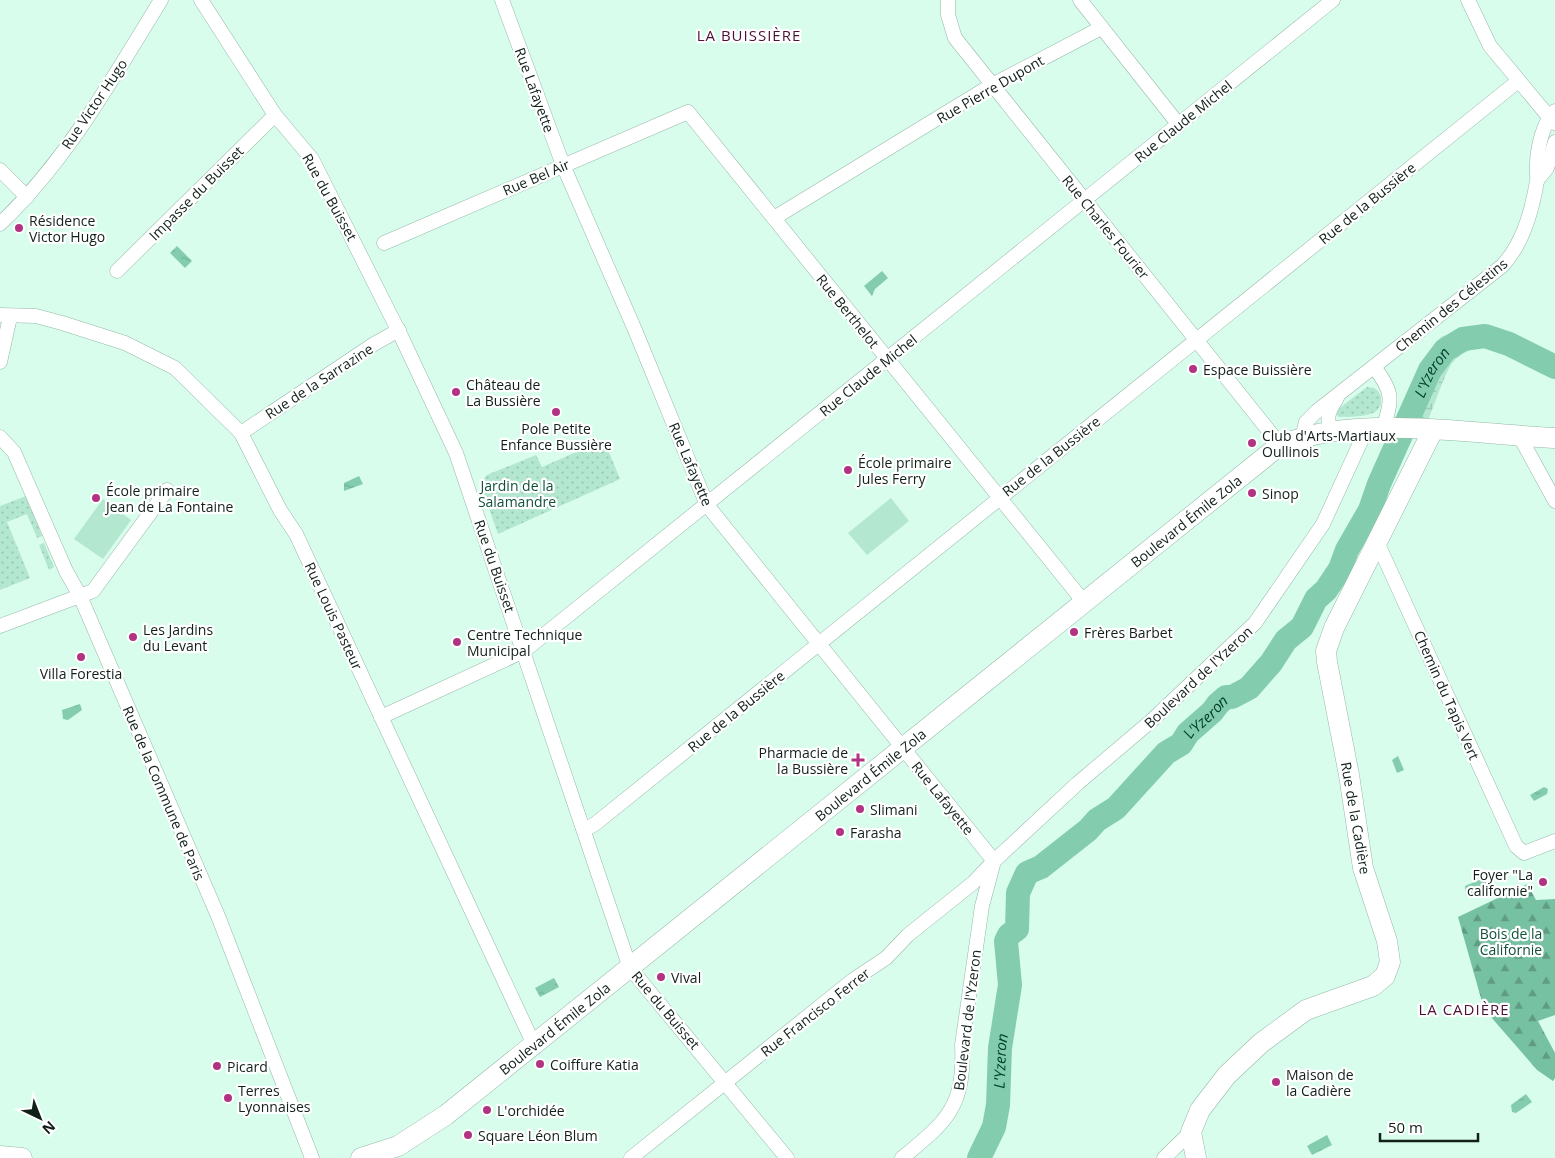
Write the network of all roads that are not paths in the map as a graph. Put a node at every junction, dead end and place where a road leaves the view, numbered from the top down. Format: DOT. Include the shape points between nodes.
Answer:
graph roads {
  1 [pos="161,0"];
  2 [pos="201,0"];
  3 [pos="502,0"];
  4 [pos="948,0"];
  5 [pos="1080,0"];
  6 [pos="1333,0"];
  7 [pos="1470,1"];
  8 [pos="1101,28"];
  9 [pos="1518,82"];
  10 [pos="992,85"];
  11 [pos="688,112"];
  12 [pos="275,115"];
  13 [pos="1553,118"];
  14 [pos="1179,125"];
  15 [pos="1555,142"];
  16 [pos="563,165"];
  17 [pos="0,170"];
  18 [pos="1538,179"];
  19 [pos="27,197"];
  20 [pos="1085,201"];
  21 [pos="774,218"];
  22 [pos="0,224"];
  23 [pos="384,243"];
  24 [pos="118,271"];
  25 [pos="5,316"];
  26 [pos="399,330"];
  27 [pos="1197,340"];
  28 [pos="887,360"];
  29 [pos="0,362"];
  30 [pos="1374,367"];
  31 [pos="1339,395"];
  32 [pos="1381,428"];
  33 [pos="1429,430"];
  34 [pos="1331,432"];
  35 [pos="241,433"];
  36 [pos="1520,436"];
  37 [pos="0,437"];
  38 [pos="1302,438"];
  39 [pos="1555,438"];
  40 [pos="1281,446"];
  41 [pos="167,490"];
  42 [pos="998,498"];
  43 [pos="1555,502"];
  44 [pos="707,505"];
  45 [pos="1378,544"];
  46 [pos="80,596"];
  47 [pos="1084,602"];
  48 [pos="0,626"];
  49 [pos="819,643"];
  50 [pos="524,651"];
  51 [pos="382,717"];
  52 [pos="902,748"];
  53 [pos="584,830"];
  54 [pos="1555,841"];
  55 [pos="994,861"];
  56 [pos="979,886"];
  57 [pos="630,968"];
  58 [pos="534,1045"];
  59 [pos="725,1082"];
  60 [pos="1191,1132"];
  61 [pos="0,1156"];
  62 [pos="375,1156"];
  63 [pos="22,1158"];
  64 [pos="312,1158"];
  65 [pos="632,1158"];
  66 [pos="786,1158"];
  67 [pos="902,1158"];
  68 [pos="1164,1158"];
  69 [pos="1196,1158"];
  1 -- 19 [label="street, Rue Victor Hugo" via="92,113"];
  2 -- 12 [label="street, Rue du Buisset"];
  3 -- 16 [label="street, Rue Lafayette"];
  4 -- 10 [label="street, Rue Charles Fourier" via="948,15 955,38"];
  5 -- 8 [label="street"];
  6 -- 14 [label="street, Rue Claude Michel"];
  7 -- 9 [label="street, Chemin des Célestins" via="1490,46"];
  8 -- 10 [label="street, Rue Pierre Dupont"];
  8 -- 14 [label="street"];
  9 -- 13 [label="street, Chemin des Célestins"];
  9 -- 27 [label="street, Rue de la Bussière"];
  10 -- 20 [label="street, Rue Charles Fourier"];
  10 -- 21 [label="street, Rue Pierre Dupont"];
  11 -- 16 [label="street, Rue Bel Air"];
  11 -- 21 [label="street, Rue Berthelot"];
  12 -- 24 [label="street, Impasse du Buisset"];
  12 -- 26 [label="street, Rue du Buisset" via="312,159"];
  13 -- 18 [label="street, Chemin des Célestins" via="1536,165"];
  14 -- 20 [label="street, Rue Claude Michel"];
  15 -- 18 [label="street, Chemin des Célestins" via="1547,168"];
  16 -- 23 [label="street, Rue Bel Air"];
  16 -- 44 [label="street, Rue Lafayette"];
  17 -- 19 [label="street"];
  18 -- 30 [label="street, Chemin des Célestins" via="1522,236 1506,261"];
  19 -- 22 [label="street, Rue Victor Hugo"];
  20 -- 27 [label="street, Rue Charles Fourier"];
  20 -- 28 [label="street, Rue Claude Michel"];
  21 -- 28 [label="street, Rue Berthelot"];
  25 -- 29 [label="street"];
  25 -- 35 [label="street, Rue Louis Pasteur" via="36,316 125,342 175,368"];
  26 -- 35 [label="street, Rue de la Sarrazine"];
  26 -- 50 [label="street, Rue du Buisset" via="456,453"];
  27 -- 40 [label="street, Rue Charles Fourier"];
  27 -- 42 [label="street, Rue de la Bussière"];
  28 -- 42 [label="street, Rue Berthelot"];
  28 -- 44 [label="street, Rue Claude Michel"];
  30 -- 31 [label="street, Chemin des Célestins"];
  30 -- 32 [label="street" via="1384,380 1392,402"];
  31 -- 34 [label="street, Chemin des Célestins" via="1328,412"];
  31 -- 38 [label="street, Chemin des Célestins" via="1311,416"];
  32 -- 33 [label="main road, Boulevard Émile Zola"];
  32 -- 34 [label="main road, Boulevard Émile Zola"];
  32 -- 55 [label="street, Boulevard de l'Yzeron" via="1323,524 1255,623"];
  33 -- 36 [label="main road, Boulevard Émile Zola"];
  33 -- 45 [label="main road, Rue de la Cadière"];
  34 -- 38 [label="main road, Boulevard Émile Zola"];
  35 -- 51 [label="street, Rue Louis Pasteur" via="280,510 296,534"];
  36 -- 39 [label="main road, Boulevard Émile Zola"];
  36 -- 43 [label="street"];
  37 -- 46 [label="street, Rue de la Commune de Paris" via="14,452"];
  38 -- 40 [label="main road, Boulevard Émile Zola"];
  40 -- 47 [label="main road, Boulevard Émile Zola"];
  41 -- 46 [label="street" via="94,591"];
  42 -- 47 [label="street, Rue Berthelot"];
  42 -- 49 [label="street, Rue de la Bussière"];
  44 -- 49 [label="street, Rue Lafayette"];
  44 -- 50 [label="street, Rue Claude Michel"];
  45 -- 54 [label="street, Chemin du Tapis Vert" via="1516,846 1524,853"];
  45 -- 60 [label="main road, Rue de la Cadière" via="1334,628 1326,651 1363,868 1387,942 1390,962 1385,976 1372,986 1306,1010 1261,1043 1213,1092 1200,1110"];
  46 -- 48 [label="street"];
  46 -- 64 [label="street, Rue de la Commune de Paris" via="218,916"];
  47 -- 52 [label="main road, Boulevard Émile Zola"];
  49 -- 52 [label="street, Rue Lafayette"];
  49 -- 53 [label="street, Rue de la Bussière"];
  50 -- 51 [label="street, Rue Claude Michel"];
  50 -- 53 [label="street, Rue du Buisset"];
  51 -- 58 [label="street, Rue Louis Pasteur"];
  52 -- 55 [label="street, Rue Lafayette"];
  52 -- 57 [label="main road, Boulevard Émile Zola"];
  53 -- 57 [label="street, Rue du Buisset"];
  55 -- 56 [label="street, Boulevard de l'Yzeron"];
  56 -- 59 [label="street, Rue Francisco Ferrer" via="908,936 886,958 853,980"];
  56 -- 67 [label="street, Boulevard de l'Yzeron" via="958,1097 943,1123"];
  57 -- 58 [label="main road, Boulevard Émile Zola"];
  57 -- 59 [label="street, Rue du Buisset"];
  58 -- 62 [label="main road, Boulevard Émile Zola" via="424,1131"];
  59 -- 65 [label="street, Rue Francisco Ferrer"];
  59 -- 66 [label="street, Rue du Buisset"];
  60 -- 68 [label="street"];
  60 -- 69 [label="main road"];
  61 -- 63 [label="main road"];
}
